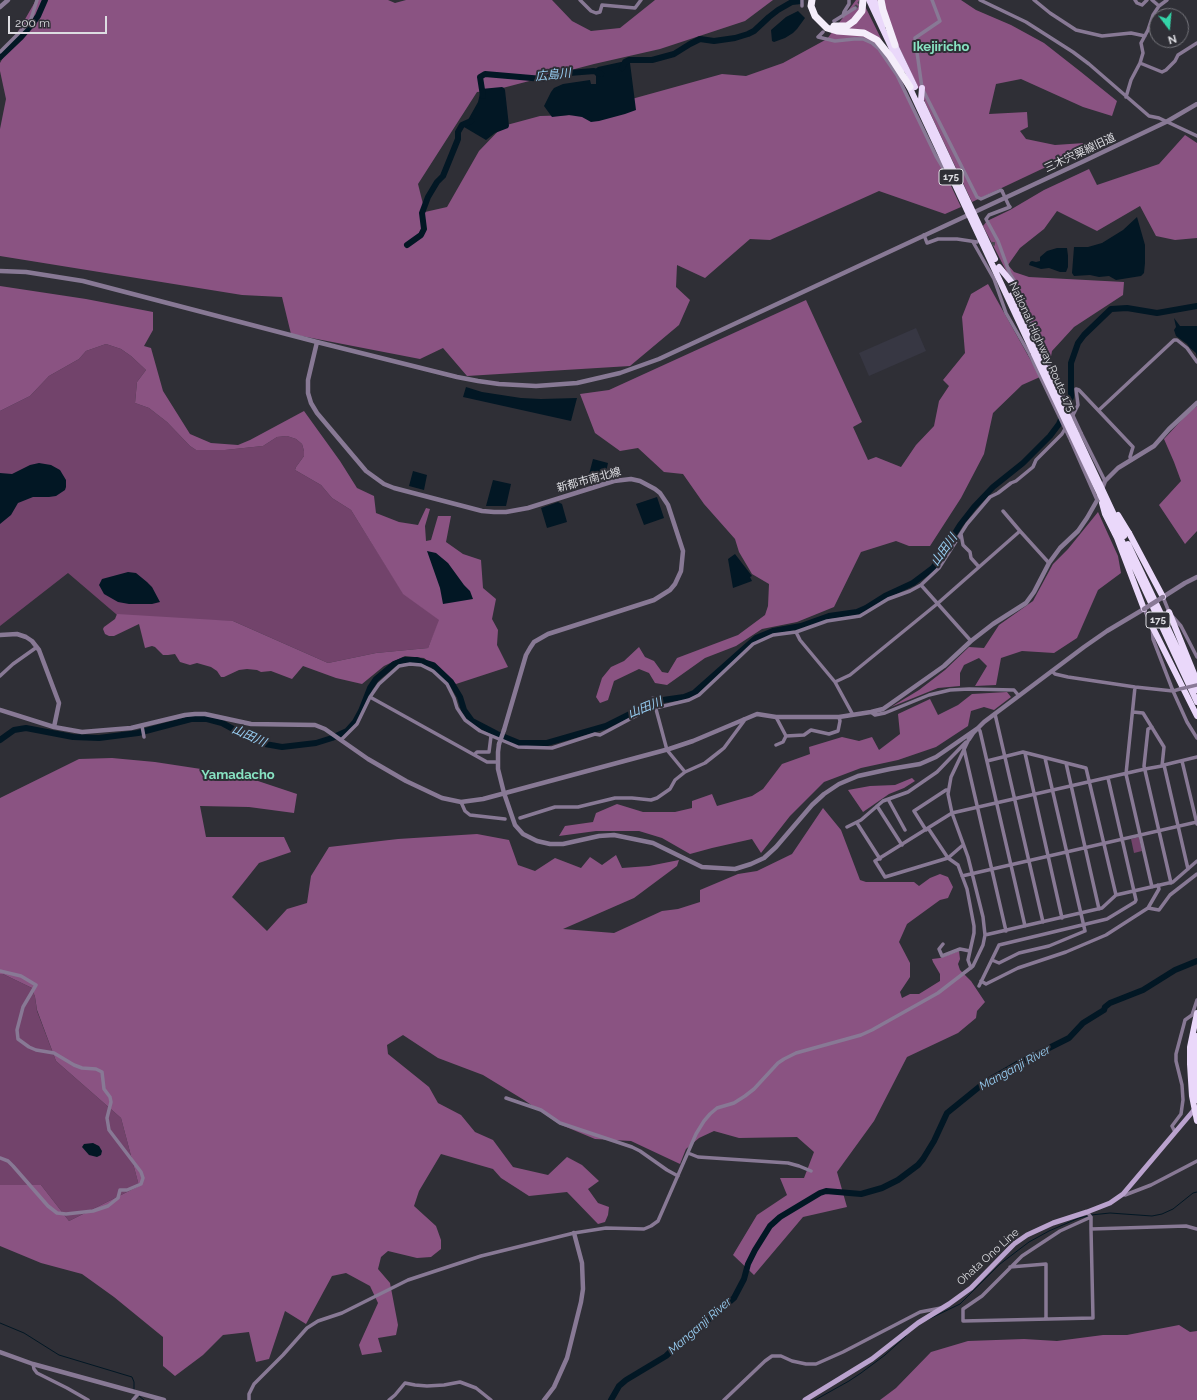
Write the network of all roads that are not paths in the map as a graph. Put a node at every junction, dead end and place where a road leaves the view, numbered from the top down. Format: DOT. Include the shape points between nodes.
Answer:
graph roads {
  1 [pos="8,0"];
  2 [pos="37,0"];
  3 [pos="580,0"];
  4 [pos="641,0"];
  5 [pos="802,0"];
  6 [pos="812,0"];
  7 [pos="815,0"];
  8 [pos="849,0"];
  9 [pos="863,0"];
  10 [pos="869,0"];
  11 [pos="874,0"];
  12 [pos="881,0"];
  13 [pos="932,0"];
  14 [pos="980,0"];
  15 [pos="1034,0"];
  16 [pos="1135,0"];
  17 [pos="1147,0"];
  18 [pos="1152,0"];
  19 [pos="1167,0"];
  20 [pos="802,6"];
  21 [pos="1159,6"];
  22 [pos="0,7"];
  23 [pos="855,8"];
  24 [pos="843,16"];
  25 [pos="834,22"];
  26 [pos="823,32"];
  27 [pos="1145,36"];
  28 [pos="1197,43"];
  29 [pos="895,44"];
  30 [pos="0,52"];
  31 [pos="1140,63"];
  32 [pos="910,87"];
  33 [pos="922,88"];
  34 [pos="1126,97"];
  35 [pos="921,100"];
  36 [pos="1197,104"];
  37 [pos="1166,122"];
  38 [pos="1197,136"];
  39 [pos="957,188"];
  40 [pos="971,213"];
  41 [pos="924,235"];
  42 [pos="995,244"];
  43 [pos="1000,245"];
  44 [pos="999,267"];
  45 [pos="0,271"];
  46 [pos="1020,298"];
  47 [pos="317,342"];
  48 [pos="1036,353"];
  49 [pos="1197,362"];
  50 [pos="1197,403"];
  51 [pos="1099,410"];
  52 [pos="1131,460"];
  53 [pos="1105,481"];
  54 [pos="1099,500"];
  55 [pos="1003,511"];
  56 [pos="1020,530"];
  57 [pos="961,534"];
  58 [pos="1122,536"];
  59 [pos="1049,563"];
  60 [pos="979,567"];
  61 [pos="1197,577"];
  62 [pos="921,585"];
  63 [pos="1163,596"];
  64 [pos="938,604"];
  65 [pos="1144,609"];
  66 [pos="1169,612"];
  67 [pos="1152,626"];
  68 [pos="796,632"];
  69 [pos="0,635"];
  70 [pos="971,641"];
  71 [pos="37,647"];
  72 [pos="1197,657"];
  73 [pos="1052,671"];
  74 [pos="0,676"];
  75 [pos="1197,681"];
  76 [pos="835,682"];
  77 [pos="1197,685"];
  78 [pos="1135,687"];
  79 [pos="1197,690"];
  80 [pos="1173,691"];
  81 [pos="1019,696"];
  82 [pos="370,697"];
  83 [pos="652,698"];
  84 [pos="1197,702"];
  85 [pos="656,708"];
  86 [pos="0,709"];
  87 [pos="871,712"];
  88 [pos="1133,712"];
  89 [pos="995,714"];
  90 [pos="853,715"];
  91 [pos="776,716"];
  92 [pos="1197,716"];
  93 [pos="839,717"];
  94 [pos="744,718"];
  95 [pos="142,726"];
  96 [pos="54,727"];
  97 [pos="1152,727"];
  98 [pos="978,728"];
  99 [pos="491,736"];
  100 [pos="786,736"];
  101 [pos="144,737"];
  102 [pos="1197,738"];
  103 [pos="339,739"];
  104 [pos="969,739"];
  105 [pos="776,745"];
  106 [pos="964,749"];
  107 [pos="667,750"];
  108 [pos="1025,753"];
  109 [pos="475,754"];
  110 [pos="1006,756"];
  111 [pos="1045,758"];
  112 [pos="1197,758"];
  113 [pos="987,761"];
  114 [pos="1182,761"];
  115 [pos="497,762"];
  116 [pos="1066,763"];
  117 [pos="1163,766"];
  118 [pos="1145,769"];
  119 [pos="685,772"];
  120 [pos="1126,774"];
  121 [pos="1108,778"];
  122 [pos="1090,782"];
  123 [pos="1071,786"];
  124 [pos="948,790"];
  125 [pos="1052,790"];
  126 [pos="504,793"];
  127 [pos="1034,795"];
  128 [pos="888,798"];
  129 [pos="1015,799"];
  130 [pos="461,802"];
  131 [pos="997,803"];
  132 [pos="877,806"];
  133 [pos="978,808"];
  134 [pos="952,813"];
  135 [pos="520,818"];
  136 [pos="505,819"];
  137 [pos="857,823"];
  138 [pos="1197,823"];
  139 [pos="847,827"];
  140 [pos="1178,827"];
  141 [pos="927,829"];
  142 [pos="905,830"];
  143 [pos="1159,831"];
  144 [pos="1140,835"];
  145 [pos="1122,839"];
  146 [pos="1104,844"];
  147 [pos="902,845"];
  148 [pos="963,845"];
  149 [pos="1085,848"];
  150 [pos="1066,852"];
  151 [pos="1048,856"];
  152 [pos="948,858"];
  153 [pos="880,859"];
  154 [pos="1030,861"];
  155 [pos="1197,861"];
  156 [pos="1011,865"];
  157 [pos="992,869"];
  158 [pos="1188,869"];
  159 [pos="972,874"];
  160 [pos="1197,874"];
  161 [pos="962,876"];
  162 [pos="1171,882"];
  163 [pos="1158,885"];
  164 [pos="1152,887"];
  165 [pos="1134,891"];
  166 [pos="1116,895"];
  167 [pos="1148,908"];
  168 [pos="1099,909"];
  169 [pos="1081,913"];
  170 [pos="1062,918"];
  171 [pos="1044,922"];
  172 [pos="1084,925"];
  173 [pos="1025,926"];
  174 [pos="1006,930"];
  175 [pos="985,935"];
  176 [pos="942,944"];
  177 [pos="970,951"];
  178 [pos="992,960"];
  179 [pos="971,968"];
  180 [pos="0,971"];
  181 [pos="981,981"];
  182 [pos="979,986"];
  183 [pos="1197,1000"];
  184 [pos="1196,1015"];
  185 [pos="1197,1036"];
  186 [pos="506,1098"];
  187 [pos="1197,1100"];
  188 [pos="1194,1110"];
  189 [pos="1197,1121"];
  190 [pos="1175,1132"];
  191 [pos="688,1153"];
  192 [pos="0,1158"];
  193 [pos="1197,1161"];
  194 [pos="810,1171"];
  195 [pos="678,1176"];
  196 [pos="1123,1194"];
  197 [pos="1087,1212"];
  198 [pos="1091,1217"];
  199 [pos="1091,1229"];
  200 [pos="1197,1229"];
  201 [pos="574,1233"];
  202 [pos="1010,1267"];
  203 [pos="944,1307"];
  204 [pos="1046,1319"];
  205 [pos="0,1352"];
  206 [pos="33,1364"];
  207 [pos="139,1393"];
  208 [pos="88,1400"];
  209 [pos="133,1400"];
  210 [pos="164,1400"];
  211 [pos="249,1400"];
  212 [pos="389,1400"];
  213 [pos="491,1400"];
  214 [pos="544,1400"];
  215 [pos="724,1400"];
  216 [pos="805,1400"];
  1 -- 22 [label="street"];
  2 -- 30 [label="street" via="31,19"];
  3 -- 4 [label="street" via="596,13 600,12 602,5 635,8"];
  5 -- 20 [label="street"];
  6 -- 32 [label="highway" via="811,6 815,16 827,28 864,33 877,40"];
  7 -- 9 [label="highway" via="815,9 820,18 837,27 851,24 858,18"];
  8 -- 24 [label="street"];
  10 -- 32 [label="highway, National Highway Route 175 / 175"];
  11 -- 29 [label="highway, National Highway Route 175 / 175"];
  12 -- 29 [label="highway"];
  13 -- 33 [label="street" via="940,21 915,38"];
  14 -- 34 [label="street" via="1026,22 1073,52"];
  15 -- 27 [label="street" via="1076,30 1102,36 1131,32"];
  16 -- 17 [label="street" via="1137,4 1142,5"];
  18 -- 21 [label="street"];
  19 -- 21 [label="street"];
  21 -- 27 [label="street"];
  23 -- 24 [label="street"];
  24 -- 25 [label="street"];
  26 -- 39 [label="street" via="818,38 835,41 863,40 879,49 899,79 936,156"];
  27 -- 31 [label="street" via="1141,44 1143,53"];
  28 -- 31 [label="street" via="1178,55 1162,72"];
  29 -- 35 [label="highway, National Highway Route 175 / 175"];
  31 -- 34 [label="street"];
  32 -- 39 [label="highway, National Highway Route 175 / 175"];
  33 -- 35 [label="highway"];
  33 -- 43 [label="street, bridge" via="977,197 981,199 1001,190 1010,207 988,214 986,219"];
  34 -- 37 [label="street" via="1149,116"];
  35 -- 40 [label="highway, National Highway Route 175 / 175"];
  36 -- 37 [label="street, 三木宍粟線旧道"];
  37 -- 38 [label="street"];
  37 -- 40 [label="street, 三木宍粟線旧道"];
  39 -- 40 [label="highway, National Highway Route 175 / 175"];
  40 -- 41 [label="street, 三木宍粟線旧道"];
  40 -- 44 [label="highway, National Highway Route 175 / 175"];
  40 -- 48 [label="highway, National Highway Route 175 / 175"];
  41 -- 47 [label="street, 三木宍粟線旧道" via="659,359 620,373 577,383 536,386 478,381"];
  41 -- 48 [label="street" via="927,244 938,239 975,242 994,279 1006,313"];
  42 -- 43 [label="street"];
  43 -- 46 [label="street" via="1010,274 1019,289"];
  44 -- 46 [label="highway"];
  44 -- 48 [label="highway, National Highway Route 175 / 175"];
  45 -- 47 [label="street, 三木宍粟線旧道" via="26,272 82,281"];
  46 -- 48 [label="street"];
  47 -- 115 [label="street, 新都市南北線, bridge" via="308,380 308,393 312,403 317,413 366,471 384,484 482,510 506,512 528,508 614,481 631,479 655,489 668,505 683,551 681,571 675,584 654,600 548,634 534,642 526,656 499,744"];
  48 -- 53 [label="street, bridge"];
  48 -- 54 [label="highway, National Highway Route 175 / 175, bridge"];
  48 -- 54 [label="street, bridge" via="1071,441"];
  48 -- 58 [label="highway, National Highway Route 175 / 175, bridge"];
  49 -- 51 [label="street" via="1187,348 1174,340"];
  50 -- 52 [label="street" via="1154,446"];
  51 -- 52 [label="street" via="1133,447"];
  51 -- 57 [label="street" via="1076,389 1078,405 1062,434 1036,460 1033,467 990,497"];
  52 -- 53 [label="street"];
  53 -- 54 [label="street"];
  54 -- 58 [label="highway, National Highway Route 175 / 175, bridge"];
  54 -- 59 [label="street" via="1078,531"];
  55 -- 56 [label="street"];
  56 -- 59 [label="street"];
  56 -- 60 [label="street"];
  57 -- 60 [label="street" via="963,545"];
  57 -- 62 [label="street" via="939,568"];
  58 -- 63 [label="highway"];
  58 -- 65 [label="highway"];
  58 -- 79 [label="highway, National Highway Route 175 / 175" via="1152,592"];
  58 -- 84 [label="highway, National Highway Route 175 / 175"];
  59 -- 70 [label="street" via="1026,603 992,624"];
  60 -- 64 [label="street"];
  61 -- 63 [label="street"];
  62 -- 64 [label="street"];
  62 -- 68 [label="street" via="888,599 860,616 827,621"];
  63 -- 65 [label="street, bridge"];
  63 -- 66 [label="street"];
  64 -- 70 [label="street"];
  64 -- 76 [label="street" via="850,675"];
  65 -- 67 [label="street"];
  65 -- 73 [label="street" via="1107,631"];
  66 -- 72 [label="street" via="1181,626"];
  66 -- 75 [label="highway"];
  67 -- 80 [label="street" via="1153,639"];
  67 -- 92 [label="highway"];
  68 -- 76 [label="street"];
  68 -- 85 [label="street" via="773,635 753,644 698,695 689,700"];
  69 -- 71 [label="street" via="17,634 26,637"];
  70 -- 87 [label="street" via="939,670 883,708"];
  71 -- 74 [label="street" via="12,664"];
  71 -- 96 [label="street" via="59,703"];
  73 -- 78 [label="street" via="1068,677"];
  73 -- 81 [label="street"];
  76 -- 90 [label="street"];
  77 -- 80 [label="street, bridge"];
  78 -- 80 [label="street"];
  78 -- 88 [label="street"];
  80 -- 102 [label="street"];
  81 -- 87 [label="street" via="1014,690 950,690 929,695 885,713 874,715"];
  81 -- 89 [label="street"];
  82 -- 99 [label="street" via="379,684 399,666 421,665 434,671 447,684 465,720"];
  82 -- 103 [label="street" via="357,724"];
  82 -- 109 [label="street"];
  83 -- 85 [label="street"];
  85 -- 99 [label="street" via="647,710 600,735 595,734 552,748 518,747"];
  85 -- 107 [label="street"];
  86 -- 96 [label="street"];
  87 -- 90 [label="street"];
  88 -- 97 [label="street" via="1143,713"];
  88 -- 120 [label="street"];
  89 -- 98 [label="street"];
  89 -- 110 [label="street"];
  90 -- 93 [label="street"];
  91 -- 93 [label="street"];
  91 -- 94 [label="street" via="757,714"];
  91 -- 100 [label="street"];
  93 -- 100 [label="street" via="838,731 829,734 811,730 804,735"];
  94 -- 107 [label="street"];
  94 -- 119 [label="street" via="724,748 704,763"];
  95 -- 96 [label="street" via="82,732"];
  95 -- 101 [label="street"];
  95 -- 103 [label="street" via="185,715 205,714 251,724 315,725"];
  97 -- 117 [label="street" via="1164,748"];
  97 -- 118 [label="street" via="1148,729"];
  98 -- 104 [label="street"];
  98 -- 113 [label="street"];
  98 -- 126 [label="street, 新都市南北線" via="936,757 920,764 858,776 839,784 812,805 764,858 735,869 702,867 653,843 614,835 563,844 537,841 523,834 515,825"];
  99 -- 109 [label="street" via="489,752"];
  100 -- 105 [label="street" via="783,742"];
  103 -- 130 [label="street" via="406,782 442,798"];
  104 -- 106 [label="street"];
  104 -- 128 [label="street" via="937,772 908,792"];
  106 -- 124 [label="street"];
  106 -- 133 [label="street"];
  107 -- 119 [label="street"];
  107 -- 126 [label="street"];
  108 -- 110 [label="street"];
  108 -- 111 [label="street"];
  108 -- 127 [label="street"];
  109 -- 115 [label="street" via="487,762"];
  110 -- 113 [label="street"];
  110 -- 129 [label="street"];
  111 -- 116 [label="street"];
  111 -- 125 [label="street"];
  112 -- 114 [label="street"];
  113 -- 131 [label="street"];
  114 -- 117 [label="street"];
  114 -- 138 [label="street"];
  115 -- 126 [label="street, 新都市南北線"];
  116 -- 122 [label="street" via="1086,768"];
  116 -- 123 [label="street"];
  117 -- 118 [label="street"];
  117 -- 140 [label="street"];
  118 -- 120 [label="street"];
  118 -- 143 [label="street"];
  119 -- 135 [label="street" via="675,780 670,789 651,800 615,798 578,807 555,807"];
  120 -- 121 [label="street"];
  120 -- 144 [label="street"];
  121 -- 122 [label="street"];
  121 -- 145 [label="street"];
  122 -- 123 [label="street"];
  122 -- 146 [label="street"];
  123 -- 125 [label="street"];
  123 -- 149 [label="street"];
  124 -- 134 [label="street"];
  124 -- 141 [label="street" via="914,810"];
  125 -- 127 [label="street"];
  125 -- 150 [label="street"];
  126 -- 130 [label="street" via="472,802"];
  127 -- 129 [label="street"];
  127 -- 151 [label="street"];
  128 -- 132 [label="street"];
  128 -- 142 [label="street"];
  129 -- 131 [label="street"];
  129 -- 154 [label="street"];
  130 -- 136 [label="street" via="464,810 470,815"];
  131 -- 133 [label="street"];
  131 -- 156 [label="street"];
  132 -- 137 [label="street"];
  132 -- 147 [label="street"];
  133 -- 134 [label="street"];
  133 -- 157 [label="street"];
  134 -- 141 [label="street"];
  134 -- 148 [label="street"];
  137 -- 139 [label="street"];
  137 -- 153 [label="street"];
  138 -- 140 [label="street"];
  140 -- 143 [label="street"];
  140 -- 158 [label="street"];
  141 -- 147 [label="street"];
  141 -- 152 [label="street"];
  143 -- 144 [label="street"];
  143 -- 162 [label="street"];
  144 -- 145 [label="street"];
  144 -- 164 [label="street"];
  145 -- 146 [label="street"];
  145 -- 165 [label="street"];
  146 -- 149 [label="street"];
  146 -- 166 [label="street"];
  147 -- 153 [label="street"];
  148 -- 152 [label="street"];
  148 -- 159 [label="street"];
  149 -- 150 [label="street"];
  149 -- 168 [label="street"];
  150 -- 151 [label="street"];
  150 -- 169 [label="street"];
  151 -- 154 [label="street"];
  151 -- 170 [label="street"];
  152 -- 153 [label="street" via="885,877 875,861"];
  152 -- 161 [label="street" via="958,865"];
  154 -- 156 [label="street"];
  154 -- 171 [label="street"];
  155 -- 158 [label="street"];
  156 -- 157 [label="street"];
  156 -- 173 [label="street"];
  157 -- 159 [label="street"];
  157 -- 174 [label="street"];
  158 -- 162 [label="street"];
  159 -- 161 [label="street"];
  159 -- 175 [label="street"];
  160 -- 167 [label="street" via="1170,895 1159,910"];
  161 -- 177 [label="street" via="974,926"];
  162 -- 163 [label="street"];
  163 -- 164 [label="street"];
  163 -- 167 [label="street"];
  164 -- 165 [label="street"];
  165 -- 166 [label="street"];
  165 -- 172 [label="street" via="1135,902 1107,919"];
  166 -- 168 [label="street"];
  167 -- 181 [label="street" via="1099,938 1018,968 986,984"];
  168 -- 169 [label="street"];
  169 -- 170 [label="street"];
  169 -- 172 [label="street"];
  170 -- 171 [label="street"];
  171 -- 173 [label="street"];
  172 -- 178 [label="street" via="999,945"];
  172 -- 178 [label="street" via="1085,931 1056,943 1019,953 999,963"];
  173 -- 174 [label="street"];
  174 -- 175 [label="street"];
  175 -- 179 [label="street" via="979,955"];
  176 -- 177 [label="street" via="939,949 942,956 960,949"];
  177 -- 179 [label="street" via="968,960"];
  178 -- 181 [label="street"];
  179 -- 191 [label="street" via="938,993 872,1030 784,1058 745,1096 717,1108 710,1114 696,1134"];
  180 -- 192 [label="street" via="21,976 36,985 23,1007 17,1030 18,1039 29,1047 54,1053 74,1065 102,1072 104,1089 111,1102 107,1118 110,1130 143,1178 141,1184 120,1190 118,1198 108,1206 66,1214 48,1206 8,1161"];
  181 -- 182 [label="street"];
  183 -- 190 [label="street" via="1192,1015 1185,1020 1176,1054 1183,1100 1181,1114 1172,1126"];
  184 -- 188 [label="highway" via="1190,1047 1190,1080"];
  185 -- 187 [label="highway" via="1194,1064"];
  186 -- 195 [label="street" via="541,1110 560,1123 632,1147"];
  188 -- 189 [label="highway"];
  188 -- 190 [label="main road, Ohata Ono Line"];
  190 -- 196 [label="main road, Ohata Ono Line"];
  191 -- 194 [label="street" via="788,1163"];
  191 -- 195 [label="street"];
  193 -- 196 [label="street" via="1151,1185"];
  195 -- 201 [label="street" via="658,1221 651,1226 644,1229 606,1228"];
  196 -- 197 [label="main road, Ohata Ono Line" via="1110,1203"];
  197 -- 198 [label="street"];
  197 -- 203 [label="main road, Ohata Ono Line" via="1027,1235 1014,1244 971,1288"];
  198 -- 199 [label="street"];
  198 -- 202 [label="street" via="1060,1231"];
  199 -- 200 [label="street" via="1186,1226"];
  199 -- 204 [label="street" via="1093,1318"];
  201 -- 211 [label="street" via="482,1256 408,1280 342,1314 318,1321 307,1328 254,1384"];
  201 -- 214 [label="street" via="582,1263 581,1302 567,1358 554,1387"];
  202 -- 204 [label="street" via="1046,1264"];
  202 -- 204 [label="street" via="982,1296 963,1309 963,1321"];
  203 -- 215 [label="street" via="920,1312 816,1364 772,1356"];
  203 -- 216 [label="main road, Ohata Ono Line" via="918,1323 872,1359"];
  205 -- 206 [label="street"];
  206 -- 207 [label="street"];
  206 -- 208 [label="street" via="37,1373"];
  207 -- 209 [label="street"];
  207 -- 210 [label="street"];
  212 -- 213 [label="street" via="405,1383 427,1386 460,1382 476,1388"];
}
